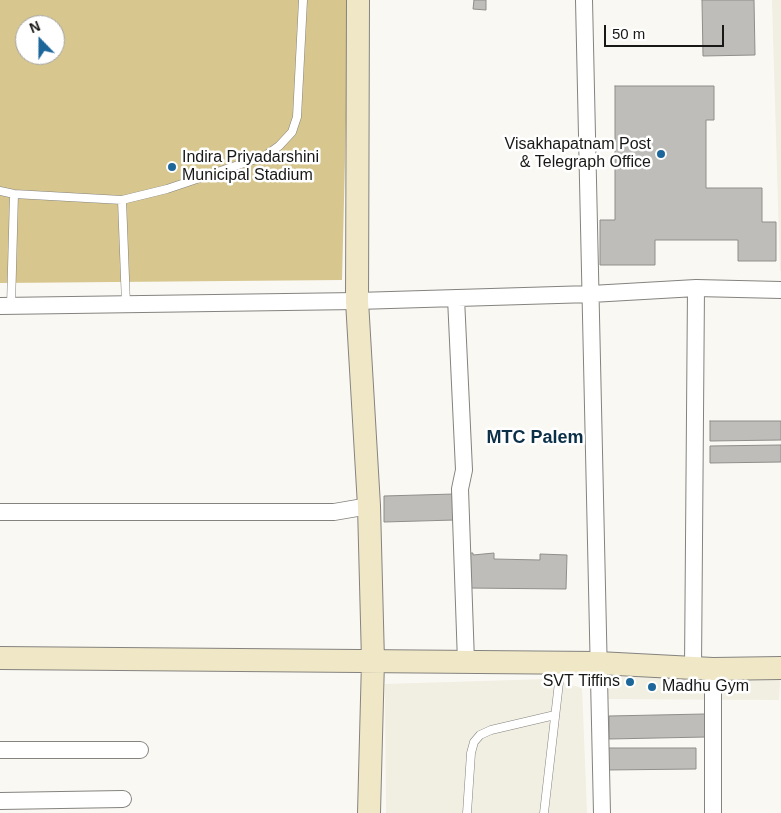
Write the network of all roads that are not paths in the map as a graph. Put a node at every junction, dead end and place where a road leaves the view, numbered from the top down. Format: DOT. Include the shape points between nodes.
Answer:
graph roads {
  1 [pos="302,0"];
  2 [pos="358,0"];
  3 [pos="584,0"];
  4 [pos="0,191"];
  5 [pos="14,194"];
  6 [pos="122,200"];
  7 [pos="696,288"];
  8 [pos="781,290"];
  9 [pos="591,294"];
  10 [pos="456,298"];
  11 [pos="357,301"];
  12 [pos="126,304"];
  13 [pos="6,306"];
  14 [pos="370,506"];
  15 [pos="0,512"];
  16 [pos="0,658"];
  17 [pos="373,661"];
  18 [pos="466,662"];
  19 [pos="562,663"];
  20 [pos="598,663"];
  21 [pos="703,668"];
  22 [pos="781,668"];
  23 [pos="555,715"];
  24 [pos="0,750"];
  25 [pos="140,750"];
  26 [pos="124,799"];
  27 [pos="0,801"];
  28 [pos="369,813"];
  29 [pos="466,813"];
  30 [pos="544,813"];
  31 [pos="602,813"];
  32 [pos="713,813"];
  1 -- 6 [label="lane" via="297,117 286,139 265,156 167,189"];
  2 -- 11 [label="main road"];
  3 -- 9 [label="street"];
  4 -- 5 [label="lane"];
  5 -- 6 [label="lane"];
  5 -- 13 [label="lane"];
  6 -- 12 [label="lane"];
  7 -- 8 [label="street"];
  7 -- 9 [label="street"];
  7 -- 21 [label="street"];
  9 -- 10 [label="street"];
  9 -- 20 [label="street"];
  10 -- 11 [label="street"];
  10 -- 18 [label="street" via="464,470 460,489"];
  11 -- 12 [label="street"];
  11 -- 14 [label="main road"];
  12 -- 13 [label="street"];
  14 -- 15 [label="street" via="334,512"];
  14 -- 17 [label="main road"];
  16 -- 17 [label="main road"];
  17 -- 18 [label="main road"];
  17 -- 28 [label="main road"];
  18 -- 19 [label="main road"];
  19 -- 20 [label="main road"];
  19 -- 23 [label="lane"];
  20 -- 21 [label="main road"];
  20 -- 31 [label="street"];
  21 -- 22 [label="main road"];
  21 -- 32 [label="street"];
  23 -- 29 [label="lane" via="480,735 471,753"];
  23 -- 30 [label="lane"];
  24 -- 25 [label="street"];
  26 -- 27 [label="street"];
}
